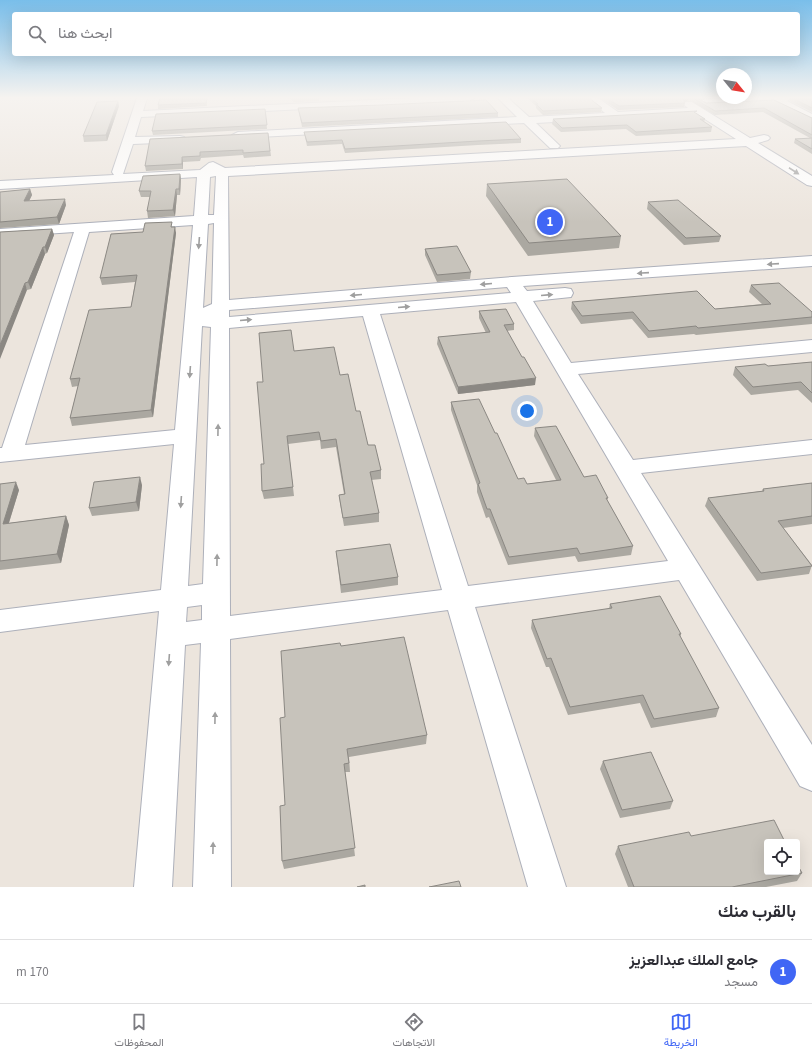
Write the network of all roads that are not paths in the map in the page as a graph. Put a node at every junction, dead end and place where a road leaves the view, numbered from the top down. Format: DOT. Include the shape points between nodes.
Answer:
graph roads {
  1 [pos="161,139"];
  2 [pos="547,139"];
  3 [pos="665,139"];
  4 [pos="698,139"];
  5 [pos="755,139"];
  6 [pos="127,141"];
  7 [pos="554,146"];
  8 [pos="213,171"];
  9 [pos="118,172"];
  10 [pos="0,178"];
  11 [pos="812,182"];
  12 [pos="0,185"];
  13 [pos="211,219"];
  14 [pos="83,228"];
  15 [pos="0,233"];
  16 [pos="812,261"];
  17 [pos="812,273"];
  18 [pos="517,290"];
  19 [pos="370,310"];
  20 [pos="220,314"];
  21 [pos="194,320"];
  22 [pos="812,346"];
  23 [pos="565,369"];
  24 [pos="185,436"];
  25 [pos="812,447"];
  26 [pos="6,454"];
  27 [pos="625,468"];
  28 [pos="686,569"];
  29 [pos="216,593"];
  30 [pos="458,598"];
  31 [pos="174,599"];
  32 [pos="0,621"];
  33 [pos="216,629"];
  34 [pos="171,635"];
  35 [pos="812,776"];
  36 [pos="153,887"];
  37 [pos="212,887"];
  38 [pos="547,887"];
  1 -- 6 [label="street"];
  2 -- 7 [label="street"];
  3 -- 7 [label="street"];
  4 -- 8 [label="street"];
  5 -- 11 [label="street, one-way"];
  6 -- 9 [label="street"];
  7 -- 8 [label="street"];
  8 -- 9 [label="street"];
  8 -- 12 [label="street"];
  8 -- 13 [label="street"];
  9 -- 10 [label="street"];
  13 -- 14 [label="street"];
  13 -- 20 [label="street"];
  13 -- 21 [label="street, one-way"];
  14 -- 15 [label="street"];
  14 -- 26 [label="street"];
  16 -- 18 [label="street, one-way"];
  18 -- 17 [label="street, one-way"];
  19 -- 18 [label="street, one-way"];
  18 -- 20 [label="street, one-way"];
  18 -- 23 [label="street"];
  20 -- 19 [label="street, one-way"];
  19 -- 30 [label="street"];
  20 -- 21 [label="street"];
  29 -- 20 [label="street, one-way"];
  21 -- 24 [label="street, one-way"];
  22 -- 23 [label="street"];
  23 -- 27 [label="street"];
  24 -- 26 [label="street"];
  24 -- 31 [label="street, one-way"];
  25 -- 27 [label="street"];
  27 -- 28 [label="street"];
  28 -- 30 [label="street"];
  28 -- 35 [label="street"];
  29 -- 31 [label="street"];
  29 -- 33 [label="street"];
  30 -- 33 [label="street"];
  30 -- 38 [label="street"];
  31 -- 32 [label="street"];
  31 -- 34 [label="street"];
  33 -- 34 [label="street"];
  37 -- 33 [label="street, one-way"];
  34 -- 36 [label="street, one-way"];
}
